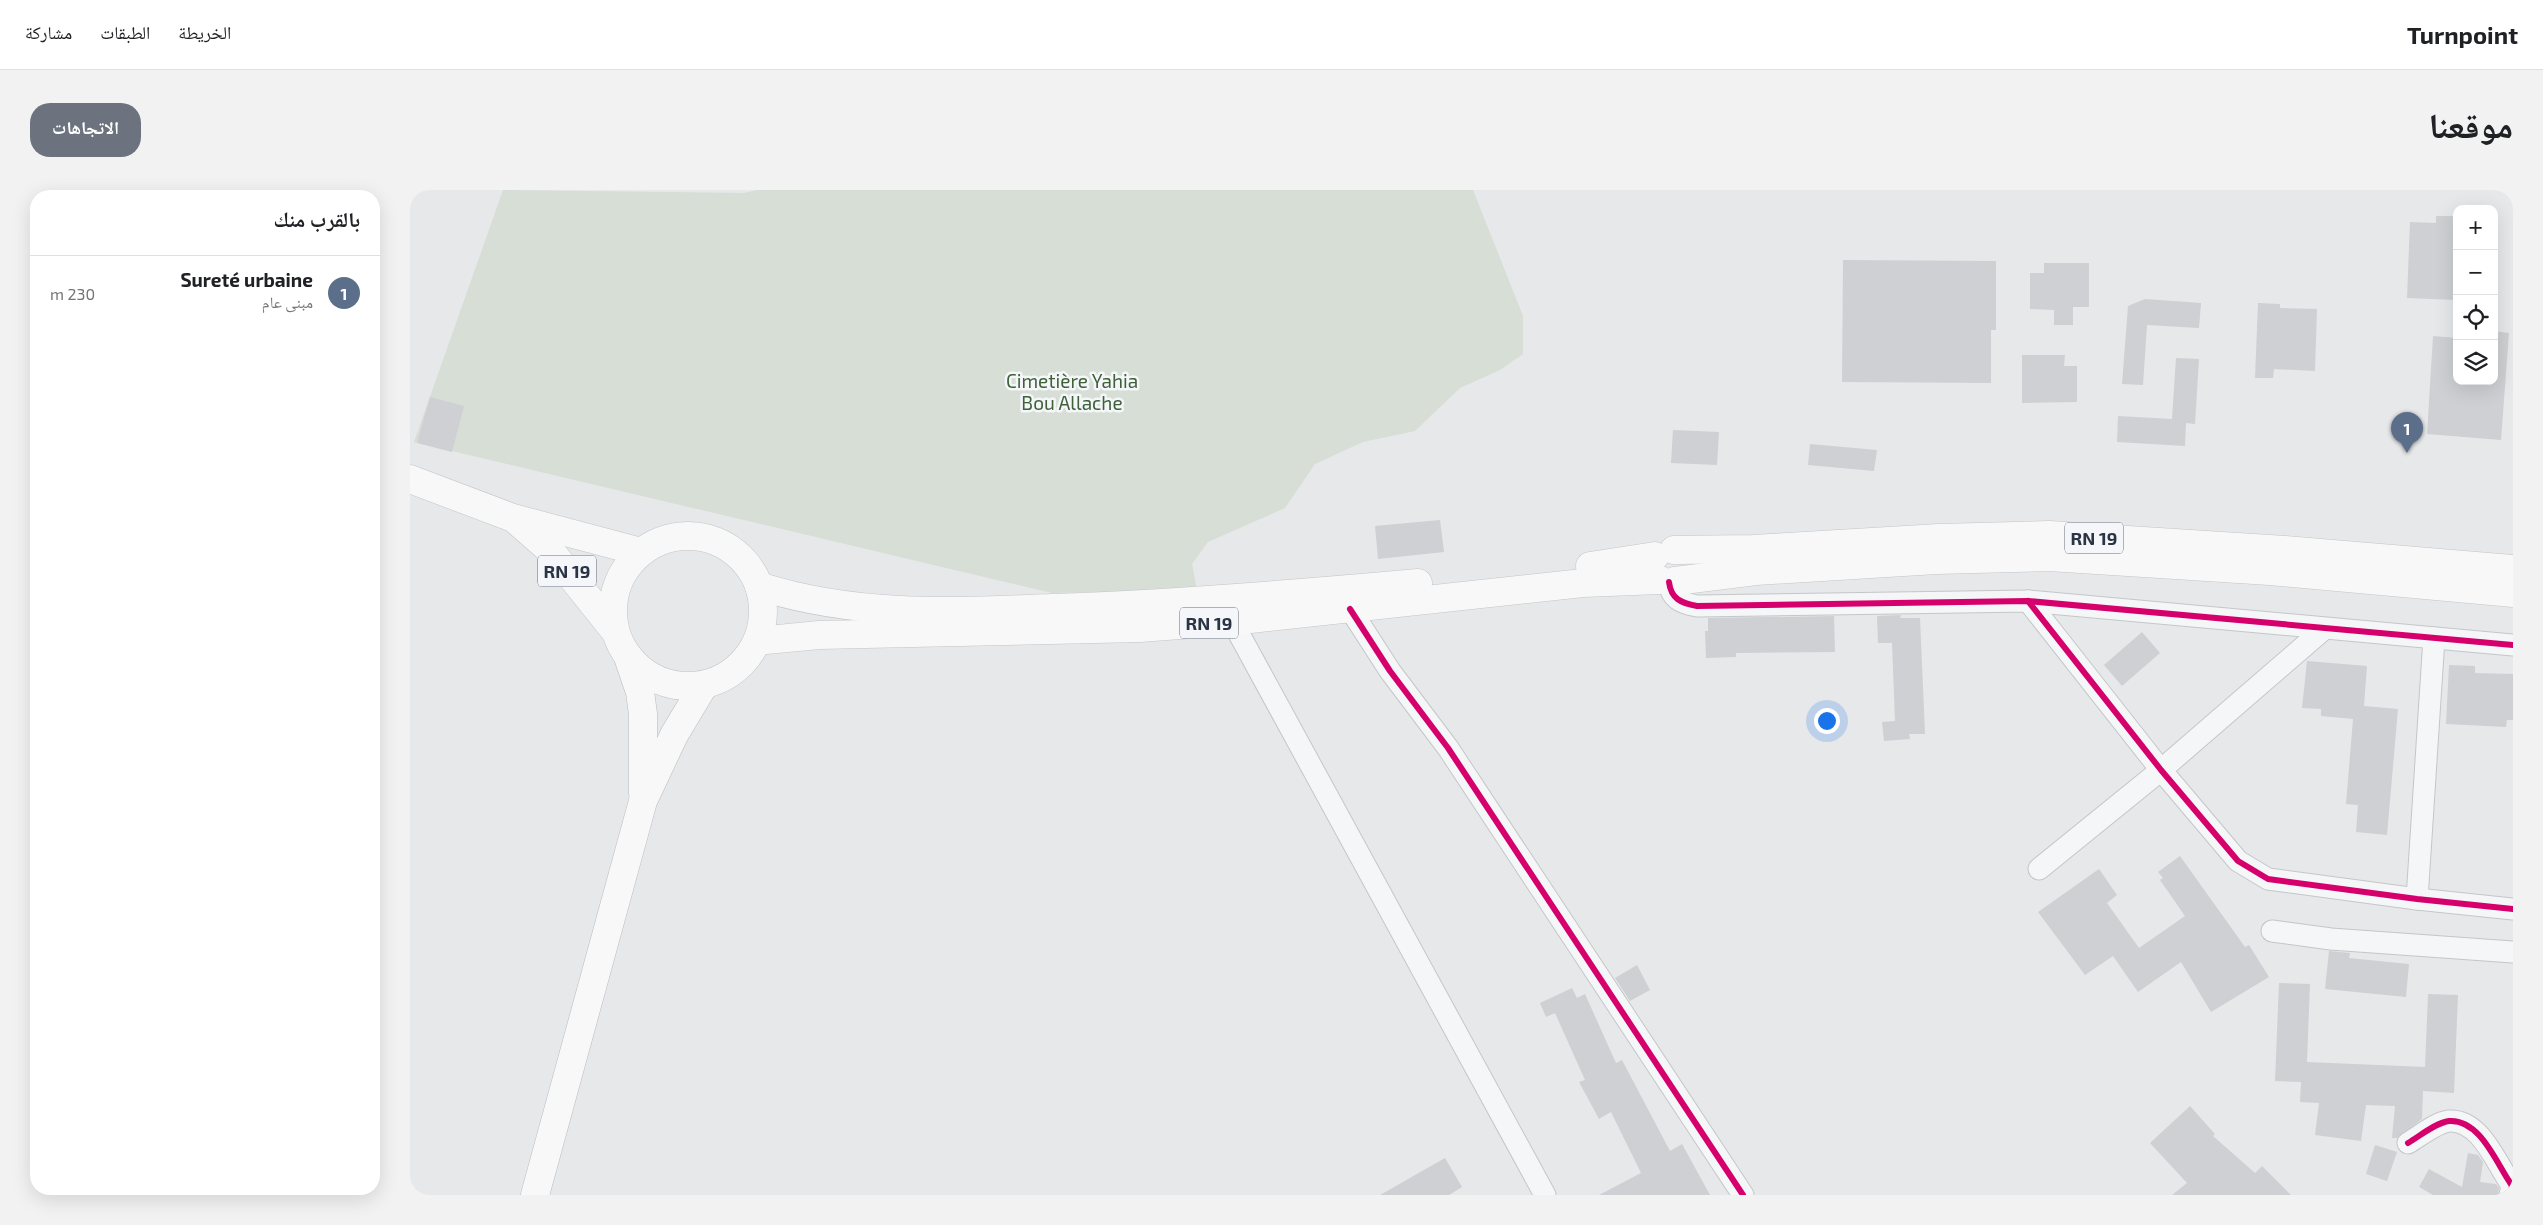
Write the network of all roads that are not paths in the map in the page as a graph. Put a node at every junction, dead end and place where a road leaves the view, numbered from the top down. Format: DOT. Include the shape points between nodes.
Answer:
graph roads {
  1 [pos="410,479"];
  2 [pos="513,518"];
  3 [pos="640,552"];
  4 [pos="2513,569"];
  5 [pos="1666,570"];
  6 [pos="760,586"];
  7 [pos="2513,593"];
  8 [pos="2028,601"];
  9 [pos="1350,609"];
  10 [pos="1232,621"];
  11 [pos="2324,629"];
  12 [pos="614,630"];
  13 [pos="2434,638"];
  14 [pos="757,641"];
  15 [pos="2513,645"];
  16 [pos="628,657"];
  17 [pos="704,684"];
  18 [pos="2161,770"];
  19 [pos="643,801"];
  20 [pos="2039,869"];
  21 [pos="2417,899"];
  22 [pos="2513,909"];
  23 [pos="2272,931"];
  24 [pos="2513,952"];
  25 [pos="2408,1143"];
  26 [pos="536,1195"];
  27 [pos="1545,1195"];
  28 [pos="1742,1195"];
  29 [pos="2510,1195"];
  1 -- 2 [label="main road, RN 19"];
  2 -- 3 [label="main road, RN 19"];
  2 -- 12 [label="main road, RN 19" via="550,550"];
  3 -- 6 [label="main road" via="662,540 685,535 709,538 731,548 748,565"];
  3 -- 12 [label="main road" via="626,567 616,587 612,608"];
  4 -- 5 [label="main road, RN 19" via="2049,535 1948,537 1753,549"];
  5 -- 6 [label="main road, RN 19" via="1607,564 1298,594 1136,605 958,611 880,609 820,603"];
  5 -- 7 [label="main road, RN 19" via="1756,571 1936,560 2083,557 2270,570"];
  5 -- 8 [label="street" via="1675,598 1697,606"];
  5 -- 9 [label="main road, RN 19" via="1583,583"];
  6 -- 14 [label="main road" via="764,604"];
  8 -- 11 [label="street"];
  8 -- 18 [label="street"];
  9 -- 10 [label="main road, RN 19"];
  9 -- 28 [label="street" via="1390,671 1448,748"];
  10 -- 14 [label="main road, RN 19" via="1140,628 819,635"];
  10 -- 27 [label="street"];
  11 -- 13 [label="street"];
  11 -- 18 [label="street"];
  12 -- 16 [label="main road"];
  13 -- 15 [label="street"];
  13 -- 21 [label="street"];
  14 -- 17 [label="main road" via="744,661 726,676"];
  16 -- 17 [label="main road" via="643,672 662,682 683,686"];
  16 -- 19 [label="main road" via="640,692 643,714"];
  17 -- 19 [label="main road" via="674,735"];
  18 -- 20 [label="street"];
  18 -- 21 [label="street" via="2238,861 2268,879"];
  19 -- 26 [label="main road"];
  21 -- 22 [label="street"];
  23 -- 24 [label="street" via="2331,940"];
  25 -- 29 [label="street" via="2437,1125 2449,1121 2462,1122 2473,1128 2509,1180 2512,1186"];
}
